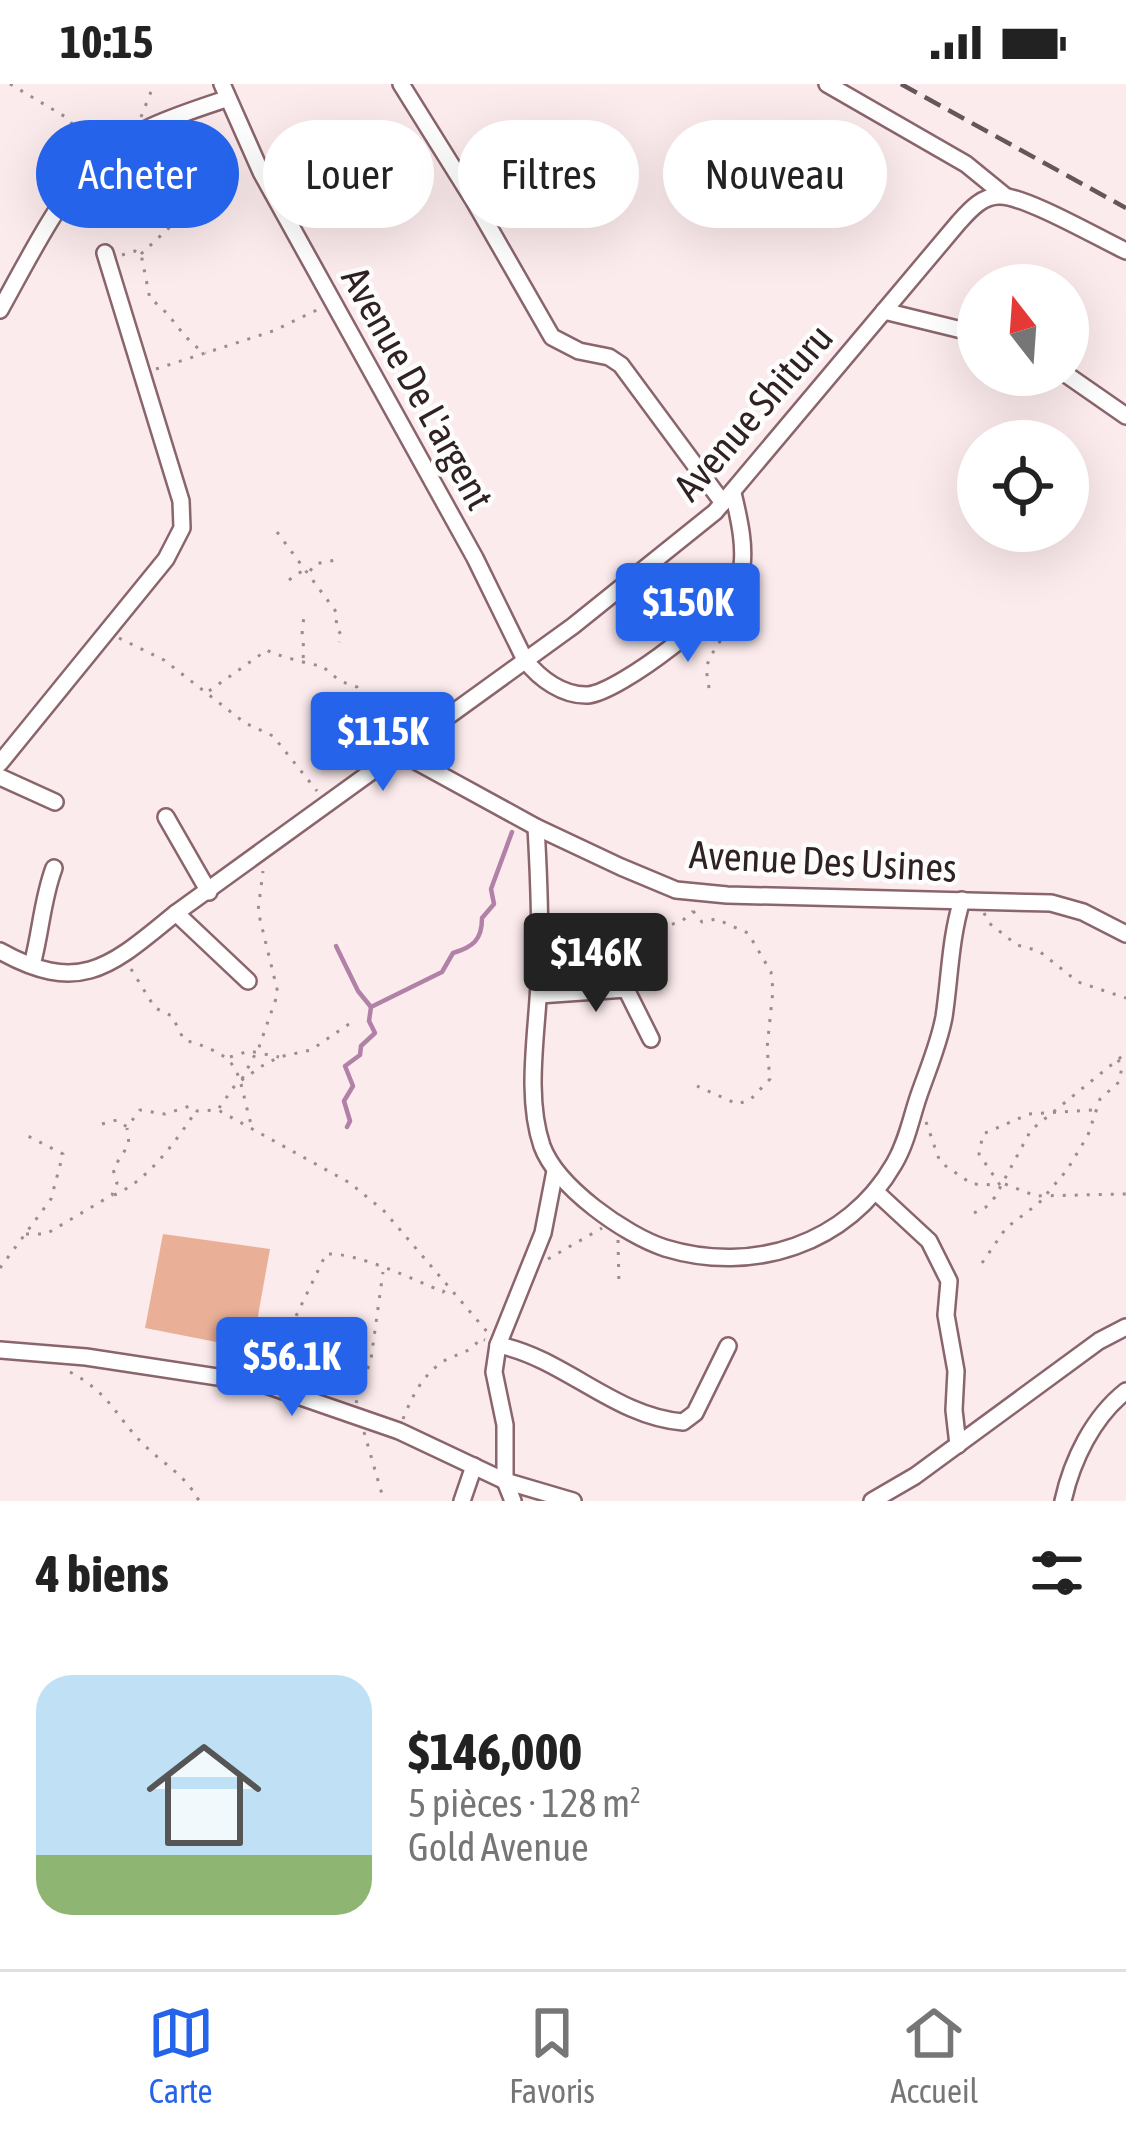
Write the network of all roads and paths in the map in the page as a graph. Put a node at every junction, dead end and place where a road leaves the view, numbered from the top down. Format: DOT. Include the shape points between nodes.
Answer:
graph roads {
  1 [pos="10,84"];
  2 [pos="154,84"];
  3 [pos="401,84"];
  4 [pos="827,84"];
  5 [pos="226,89"];
  6 [pos="70,120"];
  7 [pos="141,120"];
  8 [pos="163,120"];
  9 [pos="255,158"];
  10 [pos="1004,195"];
  11 [pos="50,228"];
  12 [pos="1126,251"];
  13 [pos="105,253"];
  14 [pos="142,254"];
  15 [pos="114,275"];
  16 [pos="332,303"];
  17 [pos="0,310"];
  18 [pos="884,311"];
  19 [pos="957,329"];
  20 [pos="207,354"];
  21 [pos="142,371"];
  22 [pos="1089,390"];
  23 [pos="1126,416"];
  24 [pos="728,498"];
  25 [pos="277,532"];
  26 [pos="341,559"];
  27 [pos="302,571"];
  28 [pos="290,580"];
  29 [pos="724,604"];
  30 [pos="307,614"];
  31 [pos="107,632"];
  32 [pos="339,642"];
  33 [pos="302,660"];
  34 [pos="525,660"];
  35 [pos="709,688"];
  36 [pos="207,692"];
  37 [pos="426,731"];
  38 [pos="399,752"];
  39 [pos="0,763"];
  40 [pos="0,777"];
  41 [pos="55,802"];
  42 [pos="327,803"];
  43 [pos="166,817"];
  44 [pos="536,827"];
  45 [pos="263,850"];
  46 [pos="54,868"];
  47 [pos="209,892"];
  48 [pos="970,901"];
  49 [pos="176,913"];
  50 [pos="1126,934"];
  51 [pos="0,950"];
  52 [pos="124,957"];
  53 [pos="32,965"];
  54 [pos="248,981"];
  55 [pos="626,989"];
  56 [pos="538,995"];
  57 [pos="1126,998"];
  58 [pos="349,1024"];
  59 [pos="651,1039"];
  60 [pos="257,1052"];
  61 [pos="1126,1053"];
  62 [pos="279,1057"];
  63 [pos="228,1058"];
  64 [pos="1117,1058"];
  65 [pos="242,1079"];
  66 [pos="697,1085"];
  67 [pos="916,1104"];
  68 [pos="218,1109"];
  69 [pos="1055,1109"];
  70 [pos="1095,1110"];
  71 [pos="196,1111"];
  72 [pos="102,1124"];
  73 [pos="127,1126"];
  74 [pos="252,1126"];
  75 [pos="24,1134"];
  76 [pos="555,1171"];
  77 [pos="1002,1184"];
  78 [pos="875,1191"];
  79 [pos="1047,1194"];
  80 [pos="1126,1194"];
  81 [pos="112,1196"];
  82 [pos="974,1213"];
  83 [pos="612,1223"];
  84 [pos="22,1234"];
  85 [pos="982,1263"];
  86 [pos="0,1268"];
  87 [pos="384,1270"];
  88 [pos="525,1279"];
  89 [pos="449,1286"];
  90 [pos="619,1286"];
  91 [pos="1126,1328"];
  92 [pos="498,1345"];
  93 [pos="728,1346"];
  94 [pos="0,1350"];
  95 [pos="65,1369"];
  96 [pos="263,1384"];
  97 [pos="1126,1391"];
  98 [pos="352,1413"];
  99 [pos="399,1431"];
  100 [pos="958,1445"];
  101 [pos="370,1449"];
  102 [pos="474,1466"];
  103 [pos="505,1481"];
  104 [pos="199,1501"];
  105 [pos="384,1501"];
  106 [pos="462,1501"];
  107 [pos="513,1501"];
  108 [pos="573,1501"];
  109 [pos="872,1501"];
  110 [pos="1063,1501"];
  1 -- 6 [label="path"];
  2 -- 7 [label="path"];
  3 -- 24 [label="street" via="552,337 621,365"];
  4 -- 10 [label="street" via="966,164"];
  5 -- 8 [label="street"];
  5 -- 9 [label="street, Avenue De L'argent"];
  9 -- 14 [label="path" via="237,158"];
  9 -- 16 [label="street, Avenue De L'argent"];
  10 -- 12 [label="street"];
  10 -- 18 [label="street, Avenue Shituru" via="972,208"];
  11 -- 17 [label="street"];
  13 -- 15 [label="street"];
  14 -- 15 [label="path" via="123,254"];
  14 -- 20 [label="path" via="150,299"];
  15 -- 21 [label="street"];
  16 -- 20 [label="path"];
  16 -- 34 [label="street, Avenue De L'argent"];
  18 -- 19 [label="street"];
  18 -- 24 [label="street, Avenue Shituru"];
  20 -- 21 [label="path"];
  21 -- 31 [label="street" via="182,528"];
  22 -- 23 [label="street"];
  24 -- 29 [label="street" via="741,533 741,574"];
  24 -- 34 [label="street, Avenue Shituru"];
  25 -- 27 [label="path"];
  26 -- 27 [label="path"];
  27 -- 28 [label="path"];
  27 -- 32 [label="path" via="337,613"];
  29 -- 34 [label="street" via="598,693 567,692"];
  29 -- 35 [label="path" via="728,626 707,665"];
  30 -- 33 [label="path"];
  31 -- 36 [label="path"];
  31 -- 39 [label="street"];
  33 -- 36 [label="path" via="267,650"];
  33 -- 37 [label="path" via="358,687 381,722"];
  34 -- 37 [label="street, Avenue Shituru"];
  36 -- 42 [label="path" via="272,736"];
  37 -- 38 [label="street, Avenue Shituru"];
  38 -- 42 [label="street, Avenue Shituru"];
  38 -- 44 [label="street, Avenue Des Usines"];
  40 -- 41 [label="street"];
  42 -- 45 [label="street, Avenue Shituru"];
  43 -- 47 [label="street"];
  44 -- 48 [label="street, Avenue Des Usines" via="676,890"];
  44 -- 56 [label="street"];
  45 -- 47 [label="street, Avenue Shituru"];
  45 -- 60 [label="path" via="258,911 278,993"];
  46 -- 53 [label="street"];
  47 -- 49 [label="street, Avenue Shituru"];
  48 -- 50 [label="street, Avenue Des Usines" via="1051,903"];
  48 -- 57 [label="path" via="1018,945 1078,982"];
  48 -- 67 [label="street" via="950,948 944,1019"];
  49 -- 52 [label="street, Avenue Shituru"];
  49 -- 54 [label="street"];
  51 -- 53 [label="street, Avenue Shituru"];
  52 -- 53 [label="street, Avenue Shituru" via="65,974"];
  52 -- 63 [label="path" via="184,1040"];
  55 -- 56 [label="street"];
  55 -- 59 [label="street"];
  55 -- 66 [label="path" via="654,930 693,911 702,922 716,919 753,937 772,982 770,1079 736,1104"];
  56 -- 76 [label="street" via="538,1130"];
  58 -- 62 [label="path" via="311,1050"];
  60 -- 62 [label="path"];
  60 -- 63 [label="path"];
  60 -- 65 [label="path"];
  61 -- 64 [label="path"];
  62 -- 65 [label="path"];
  63 -- 65 [label="path"];
  64 -- 69 [label="path"];
  64 -- 70 [label="path" via="1119,1082"];
  65 -- 68 [label="path"];
  65 -- 74 [label="path"];
  67 -- 77 [label="path" via="940,1162 972,1184"];
  67 -- 78 [label="street" via="896,1162"];
  68 -- 71 [label="path"];
  68 -- 74 [label="path"];
  69 -- 70 [label="path"];
  69 -- 77 [label="path" via="1031,1130"];
  69 -- 77 [label="path" via="982,1134 979,1154"];
  70 -- 79 [label="path" via="1088,1135"];
  71 -- 73 [label="path" via="140,1110"];
  71 -- 81 [label="path" via="132,1187"];
  72 -- 73 [label="path"];
  73 -- 81 [label="path"];
  74 -- 89 [label="path" via="367,1197"];
  75 -- 84 [label="path" via="63,1154 51,1199"];
  76 -- 83 [label="street"];
  76 -- 88 [label="street"];
  77 -- 79 [label="path"];
  77 -- 82 [label="path"];
  78 -- 83 [label="street" via="820,1237 747,1258 673,1250"];
  78 -- 100 [label="street" via="929,1241 950,1281"];
  79 -- 80 [label="path"];
  79 -- 85 [label="path" via="1006,1228"];
  81 -- 84 [label="path" via="46,1234"];
  83 -- 88 [label="path" via="552,1254"];
  83 -- 90 [label="path"];
  84 -- 86 [label="path"];
  87 -- 89 [label="path" via="443,1292"];
  87 -- 96 [label="path" via="326,1254"];
  87 -- 98 [label="path" via="368,1374"];
  88 -- 92 [label="street"];
  89 -- 92 [label="path"];
  91 -- 100 [label="street"];
  92 -- 93 [label="street" via="625,1405 683,1422"];
  92 -- 99 [label="path" via="480,1338 437,1365 414,1392"];
  92 -- 103 [label="street"];
  94 -- 96 [label="street"];
  95 -- 104 [label="path" via="111,1401"];
  96 -- 98 [label="street"];
  97 -- 110 [label="street" via="1095,1425"];
  98 -- 99 [label="street"];
  99 -- 102 [label="street"];
  100 -- 109 [label="street"];
  101 -- 105 [label="path"];
  102 -- 103 [label="street"];
  102 -- 106 [label="street"];
  103 -- 107 [label="street"];
  103 -- 108 [label="street"];
}
